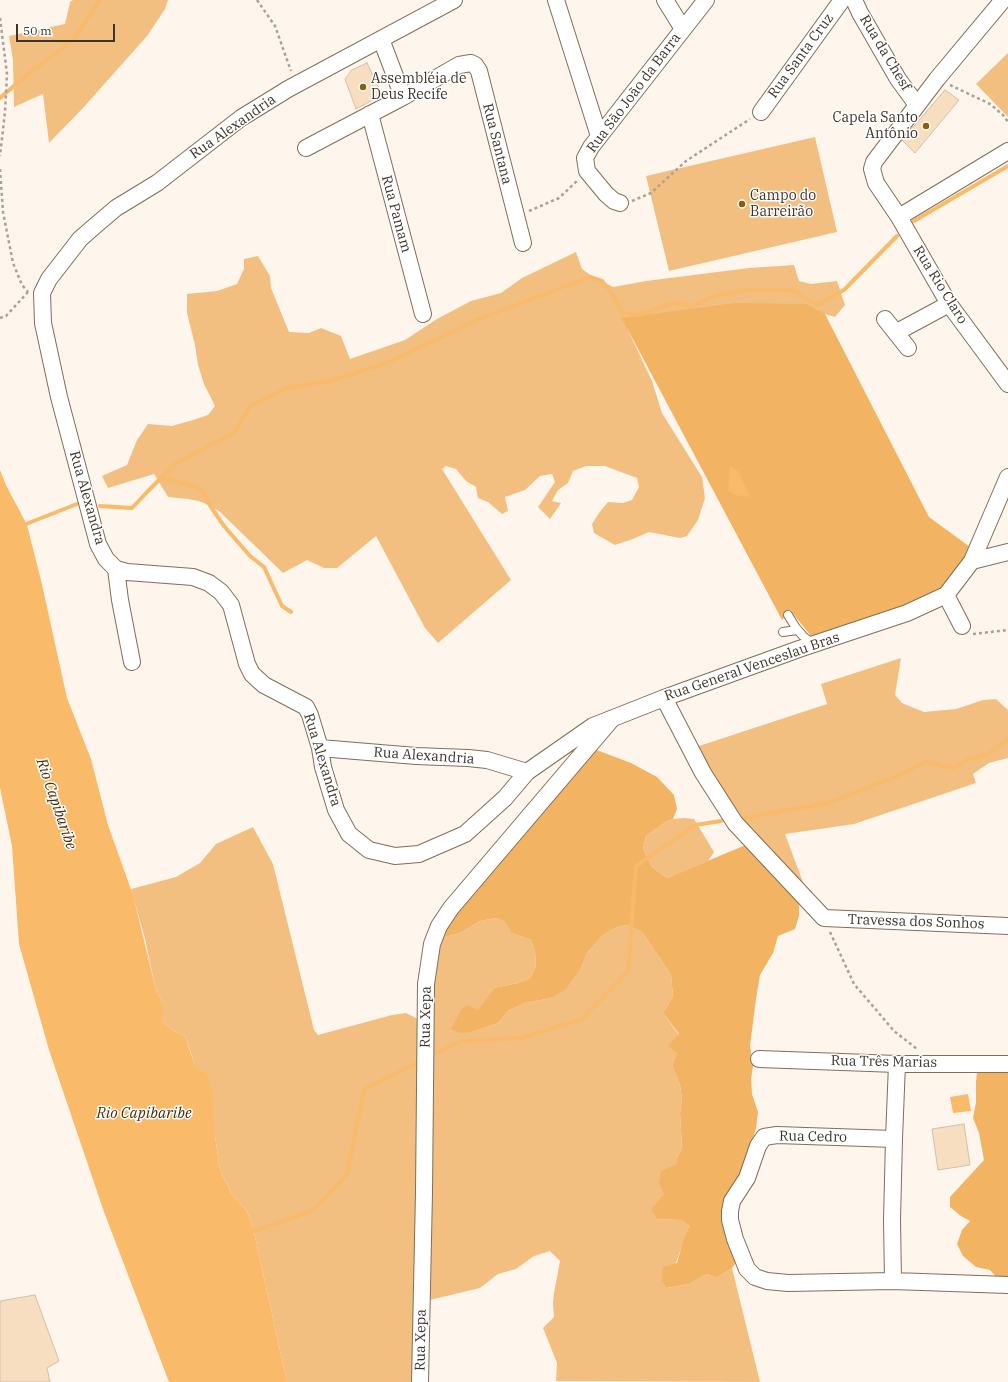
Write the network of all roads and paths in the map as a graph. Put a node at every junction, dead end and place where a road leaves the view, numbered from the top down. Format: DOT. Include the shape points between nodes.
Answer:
graph roads {
  1 [pos="257,0"];
  2 [pos="454,0"];
  3 [pos="556,0"];
  4 [pos="665,0"];
  5 [pos="706,0"];
  6 [pos="842,0"];
  7 [pos="854,0"];
  8 [pos="1003,0"];
  9 [pos="0,18"];
  10 [pos="683,29"];
  11 [pos="380,39"];
  12 [pos="937,79"];
  13 [pos="296,85"];
  14 [pos="403,97"];
  15 [pos="917,106"];
  16 [pos="761,112"];
  17 [pos="370,114"];
  18 [pos="1008,122"];
  19 [pos="600,136"];
  20 [pos="306,148"];
  21 [pos="1008,151"];
  22 [pos="0,156"];
  23 [pos="0,169"];
  24 [pos="587,171"];
  25 [pos="620,203"];
  26 [pos="516,217"];
  27 [pos="899,217"];
  28 [pos="523,243"];
  29 [pos="35,292"];
  30 [pos="949,304"];
  31 [pos="423,314"];
  32 [pos="0,318"];
  33 [pos="885,319"];
  34 [pos="897,332"];
  35 [pos="908,348"];
  36 [pos="1008,384"];
  37 [pos="1008,477"];
  38 [pos="1008,552"];
  39 [pos="972,561"];
  40 [pos="116,570"];
  41 [pos="946,595"];
  42 [pos="788,615"];
  43 [pos="962,626"];
  44 [pos="797,630"];
  45 [pos="1008,630"];
  46 [pos="783,632"];
  47 [pos="818,643"];
  48 [pos="132,662"];
  49 [pos="664,698"];
  50 [pos="615,717"];
  51 [pos="320,748"];
  52 [pos="527,772"];
  53 [pos="824,918"];
  54 [pos="1008,926"];
  55 [pos="917,1049"];
  56 [pos="759,1059"];
  57 [pos="897,1064"];
  58 [pos="1008,1064"];
  59 [pos="894,1139"];
  60 [pos="893,1281"];
  61 [pos="1008,1285"];
  62 [pos="420,1382"];
  1 -- 13 [label="path" via="275,26"];
  2 -- 11 [label="street, Rua Alexandria"];
  3 -- 19 [label="street"];
  4 -- 10 [label="street"];
  5 -- 10 [label="street, Rua São João da Barra"];
  6 -- 16 [label="street, Rua Santa Cruz"];
  7 -- 15 [label="street, Rua da Chesf" via="898,79"];
  8 -- 12 [label="street"];
  9 -- 22 [label="path" via="7,74"];
  10 -- 19 [label="street, Rua São João da Barra"];
  11 -- 13 [label="street, Rua Alexandria"];
  11 -- 14 [label="street"];
  12 -- 15 [label="street"];
  12 -- 18 [label="path" via="990,104"];
  13 -- 29 [label="street, Rua Alexandria" via="241,118 156,183 116,208 80,239 49,279"];
  14 -- 17 [label="street"];
  14 -- 26 [label="street, Rua Santana" via="459,65 475,65 479,71"];
  15 -- 27 [label="street, Rua Rio Claro" via="874,162 872,169 876,183"];
  16 -- 25 [label="path" via="686,161 651,193"];
  17 -- 20 [label="street"];
  17 -- 31 [label="street, Rua Pamam"];
  19 -- 24 [label="street, Rua São João da Barra" via="585,158"];
  21 -- 27 [label="street"];
  23 -- 29 [label="path" via="3,212 13,263 22,285"];
  24 -- 25 [label="street, Rua São João da Barra" via="606,194"];
  24 -- 26 [label="path" via="559,198"];
  26 -- 28 [label="street, Rua Santana"];
  27 -- 30 [label="street, Rua Rio Claro"];
  29 -- 32 [label="path"];
  29 -- 40 [label="street, Rua Alexandra" via="59,397 98,544"];
  30 -- 34 [label="street"];
  30 -- 36 [label="street, Rua Rio Claro"];
  33 -- 34 [label="street"];
  34 -- 35 [label="street"];
  37 -- 39 [label="street, Rua General Venceslau Bras"];
  38 -- 39 [label="street"];
  39 -- 41 [label="street, Rua General Venceslau Bras"];
  40 -- 48 [label="street"];
  40 -- 51 [label="street, Rua Alexandra" via="193,577 210,583 221,592 231,606 252,674 264,685 306,707"];
  41 -- 43 [label="street"];
  41 -- 47 [label="street, Rua General Venceslau Bras" via="907,613"];
  42 -- 44 [label="lane"];
  43 -- 45 [label="path" via="970,634"];
  44 -- 46 [label="lane"];
  44 -- 47 [label="lane" via="809,641"];
  47 -- 49 [label="street, Rua General Venceslau Bras"];
  49 -- 50 [label="street, Rua General Venceslau Bras"];
  49 -- 53 [label="street" via="703,773 735,823"];
  50 -- 52 [label="street, Rua General Venceslau Bras" via="593,726"];
  50 -- 62 [label="street, Rua Xepa" via="451,908 438,926 432,944 426,984"];
  51 -- 52 [label="street, Rua Alexandria" via="487,760"];
  51 -- 52 [label="street, Rua Alexandra" via="336,810 349,834 369,850 395,856 419,854 465,834 505,798"];
  53 -- 54 [label="street, Travessa dos Sonhos"];
  53 -- 55 [label="path" via="854,984 894,1031"];
  56 -- 57 [label="street, Rua Três Marias"];
  57 -- 58 [label="street, Rua Três Marias"];
  57 -- 59 [label="street"];
  59 -- 60 [label="street"];
  59 -- 60 [label="street, Rua Cedro" via="777,1135 764,1137 758,1146 747,1178 732,1201 730,1220 747,1269 755,1277 788,1283"];
  60 -- 61 [label="street, Rua Cedro"];
}
